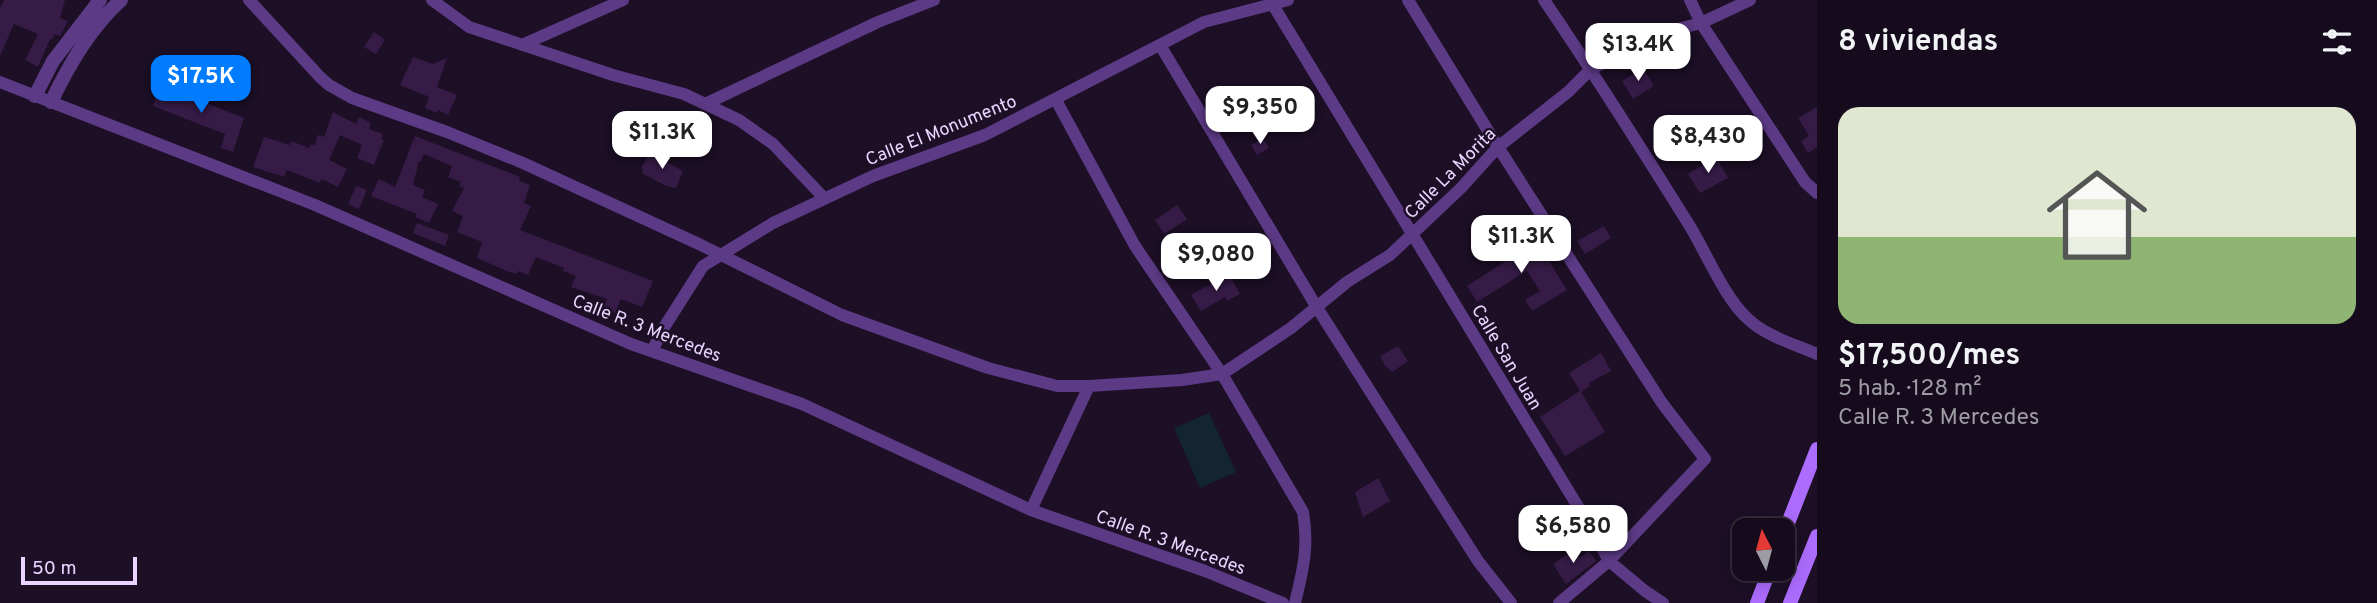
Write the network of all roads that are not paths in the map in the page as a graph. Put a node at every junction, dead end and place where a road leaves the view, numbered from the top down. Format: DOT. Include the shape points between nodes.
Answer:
graph roads {
  1 [pos="100,0"];
  2 [pos="121,0"];
  3 [pos="249,0"];
  4 [pos="432,0"];
  5 [pos="623,0"];
  6 [pos="934,0"];
  7 [pos="1288,0"];
  8 [pos="1408,0"];
  9 [pos="1545,0"];
  10 [pos="1690,0"];
  11 [pos="1750,0"];
  12 [pos="1273,5"];
  13 [pos="1701,23"];
  14 [pos="522,45"];
  15 [pos="1160,45"];
  16 [pos="1591,69"];
  17 [pos="0,82"];
  18 [pos="35,96"];
  19 [pos="1056,100"];
  20 [pos="51,102"];
  21 [pos="705,104"];
  22 [pos="1498,146"];
  23 [pos="1817,193"];
  24 [pos="824,198"];
  25 [pos="1412,235"];
  26 [pos="718,255"];
  27 [pos="1316,306"];
  28 [pos="652,351"];
  29 [pos="1817,354"];
  30 [pos="1222,374"];
  31 [pos="1089,386"];
  32 [pos="1817,449"];
  33 [pos="1031,510"];
  34 [pos="1790,518"];
  35 [pos="1817,537"];
  36 [pos="1609,561"];
  37 [pos="1765,581"];
  38 [pos="1283,603"];
  39 [pos="1295,603"];
  40 [pos="1511,603"];
  41 [pos="1559,603"];
  42 [pos="1662,603"];
  43 [pos="1757,603"];
  44 [pos="1790,603"];
  1 -- 18 [label="street" via="53,61"];
  2 -- 20 [label="street" via="85,42"];
  3 -- 26 [label="street" via="320,77 352,98 523,163"];
  4 -- 14 [label="street" via="469,27"];
  5 -- 14 [label="street"];
  6 -- 21 [label="street"];
  7 -- 12 [label="street, Calle El Monumento"];
  8 -- 22 [label="street"];
  9 -- 16 [label="street"];
  10 -- 13 [label="street"];
  11 -- 13 [label="street, Calle La Morita"];
  12 -- 15 [label="street, Calle El Monumento" via="1205,22"];
  12 -- 25 [label="street, Calle San Juan"];
  13 -- 16 [label="street, Calle La Morita" via="1666,32"];
  13 -- 23 [label="street" via="1805,182"];
  14 -- 21 [label="street"];
  15 -- 19 [label="street, Calle El Monumento"];
  15 -- 27 [label="street"];
  16 -- 22 [label="street, Calle La Morita" via="1569,92"];
  16 -- 29 [label="street" via="1735,305 1766,332"];
  17 -- 18 [label="street, Calle R. 3 Mercedes"];
  18 -- 20 [label="street, Calle R. 3 Mercedes"];
  19 -- 24 [label="street, Calle El Monumento" via="985,135"];
  19 -- 30 [label="street" via="1135,246"];
  20 -- 28 [label="street, Calle R. 3 Mercedes" via="316,205"];
  21 -- 24 [label="street" via="773,144"];
  22 -- 25 [label="street, Calle La Morita"];
  22 -- 36 [label="street" via="1670,414 1704,459"];
  24 -- 26 [label="street, Calle El Monumento"];
  25 -- 27 [label="street, Calle La Morita"];
  25 -- 36 [label="street, Calle San Juan"];
  26 -- 28 [label="street, Calle El Monumento" via="703,266"];
  26 -- 31 [label="street" via="842,315 975,363 1057,386"];
  27 -- 30 [label="street, Calle La Morita"];
  27 -- 40 [label="street" via="1478,561"];
  28 -- 33 [label="street, Calle R. 3 Mercedes" via="802,404"];
  30 -- 31 [label="street"];
  30 -- 39 [label="street" via="1303,512 1307,537"];
  31 -- 33 [label="street"];
  32 -- 34 [label="main road"];
  33 -- 38 [label="street, Calle R. 3 Mercedes" via="1205,570"];
  35 -- 44 [label="main road"];
  36 -- 41 [label="street"];
  36 -- 42 [label="street, Calle San Juan"];
  37 -- 43 [label="main road"];
}
